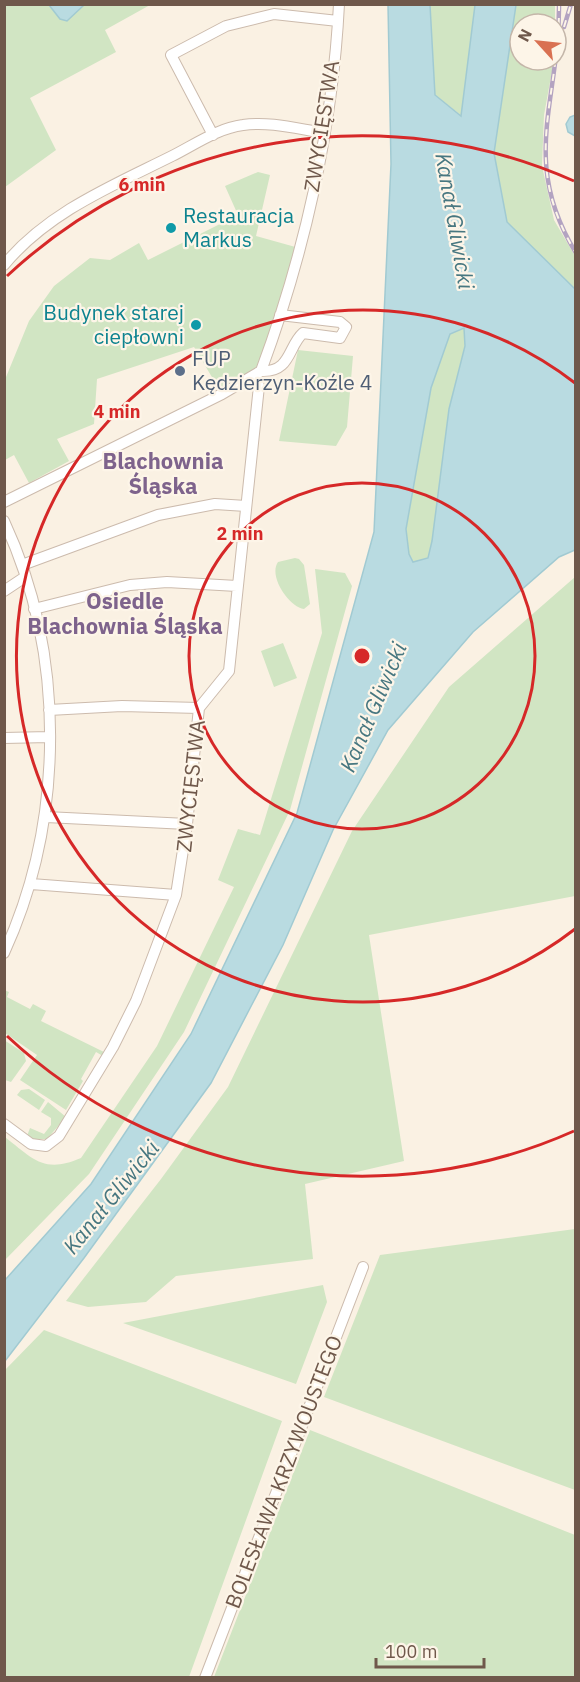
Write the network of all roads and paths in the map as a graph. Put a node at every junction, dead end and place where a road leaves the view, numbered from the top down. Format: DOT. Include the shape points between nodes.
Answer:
graph roads {
  1 [pos="339,4"];
  2 [pos="338,21"];
  3 [pos="325,133"];
  4 [pos="213,135"];
  5 [pos="4,265"];
  6 [pos="280,315"];
  7 [pos="258,373"];
  8 [pos="4,502"];
  9 [pos="246,506"];
  10 [pos="4,521"];
  11 [pos="22,565"];
  12 [pos="26,577"];
  13 [pos="237,586"];
  14 [pos="4,591"];
  15 [pos="34,609"];
  16 [pos="199,708"];
  17 [pos="49,710"];
  18 [pos="49,737"];
  19 [pos="4,738"];
  20 [pos="46,817"];
  21 [pos="187,824"];
  22 [pos="31,884"];
  23 [pos="176,895"];
  24 [pos="4,953"];
  25 [pos="4,1124"];
  26 [pos="363,1268"];
  27 [pos="205,1677"];
  1 -- 2 [label="street, ZWYCIĘSTWA"];
  2 -- 3 [label="street, ZWYCIĘSTWA"];
  2 -- 4 [label="street" via="274,14 226,26 171,55"];
  3 -- 4 [label="street" via="269,124 241,125"];
  3 -- 6 [label="street, ZWYCIĘSTWA"];
  4 -- 5 [label="street" via="74,206 47,224"];
  6 -- 7 [label="street, ZWYCIĘSTWA"];
  6 -- 7 [label="street" via="340,322 346,327 345,332 340,338 303,333 290,357 280,366"];
  7 -- 8 [label="street"];
  7 -- 9 [label="street, ZWYCIĘSTWA"];
  9 -- 11 [label="street" via="215,504 158,515"];
  9 -- 13 [label="street, ZWYCIĘSTWA"];
  10 -- 11 [label="street"];
  11 -- 12 [label="street"];
  12 -- 14 [label="street"];
  12 -- 15 [label="street"];
  13 -- 15 [label="street" via="167,582 130,585"];
  13 -- 16 [label="street, ZWYCIĘSTWA" via="229,671"];
  15 -- 17 [label="street"];
  16 -- 17 [label="street" via="122,706"];
  16 -- 21 [label="street, ZWYCIĘSTWA"];
  17 -- 18 [label="street"];
  18 -- 19 [label="street"];
  18 -- 20 [label="street"];
  20 -- 21 [label="street"];
  20 -- 22 [label="street"];
  21 -- 23 [label="street, ZWYCIĘSTWA"];
  22 -- 23 [label="street"];
  22 -- 24 [label="street"];
  23 -- 25 [label="street, ZWYCIĘSTWA" via="139,992 108,1056 59,1136 45,1146 31,1144"];
  26 -- 27 [label="street, BOLESŁAWA KRZYWOUSTEGO"];
}
